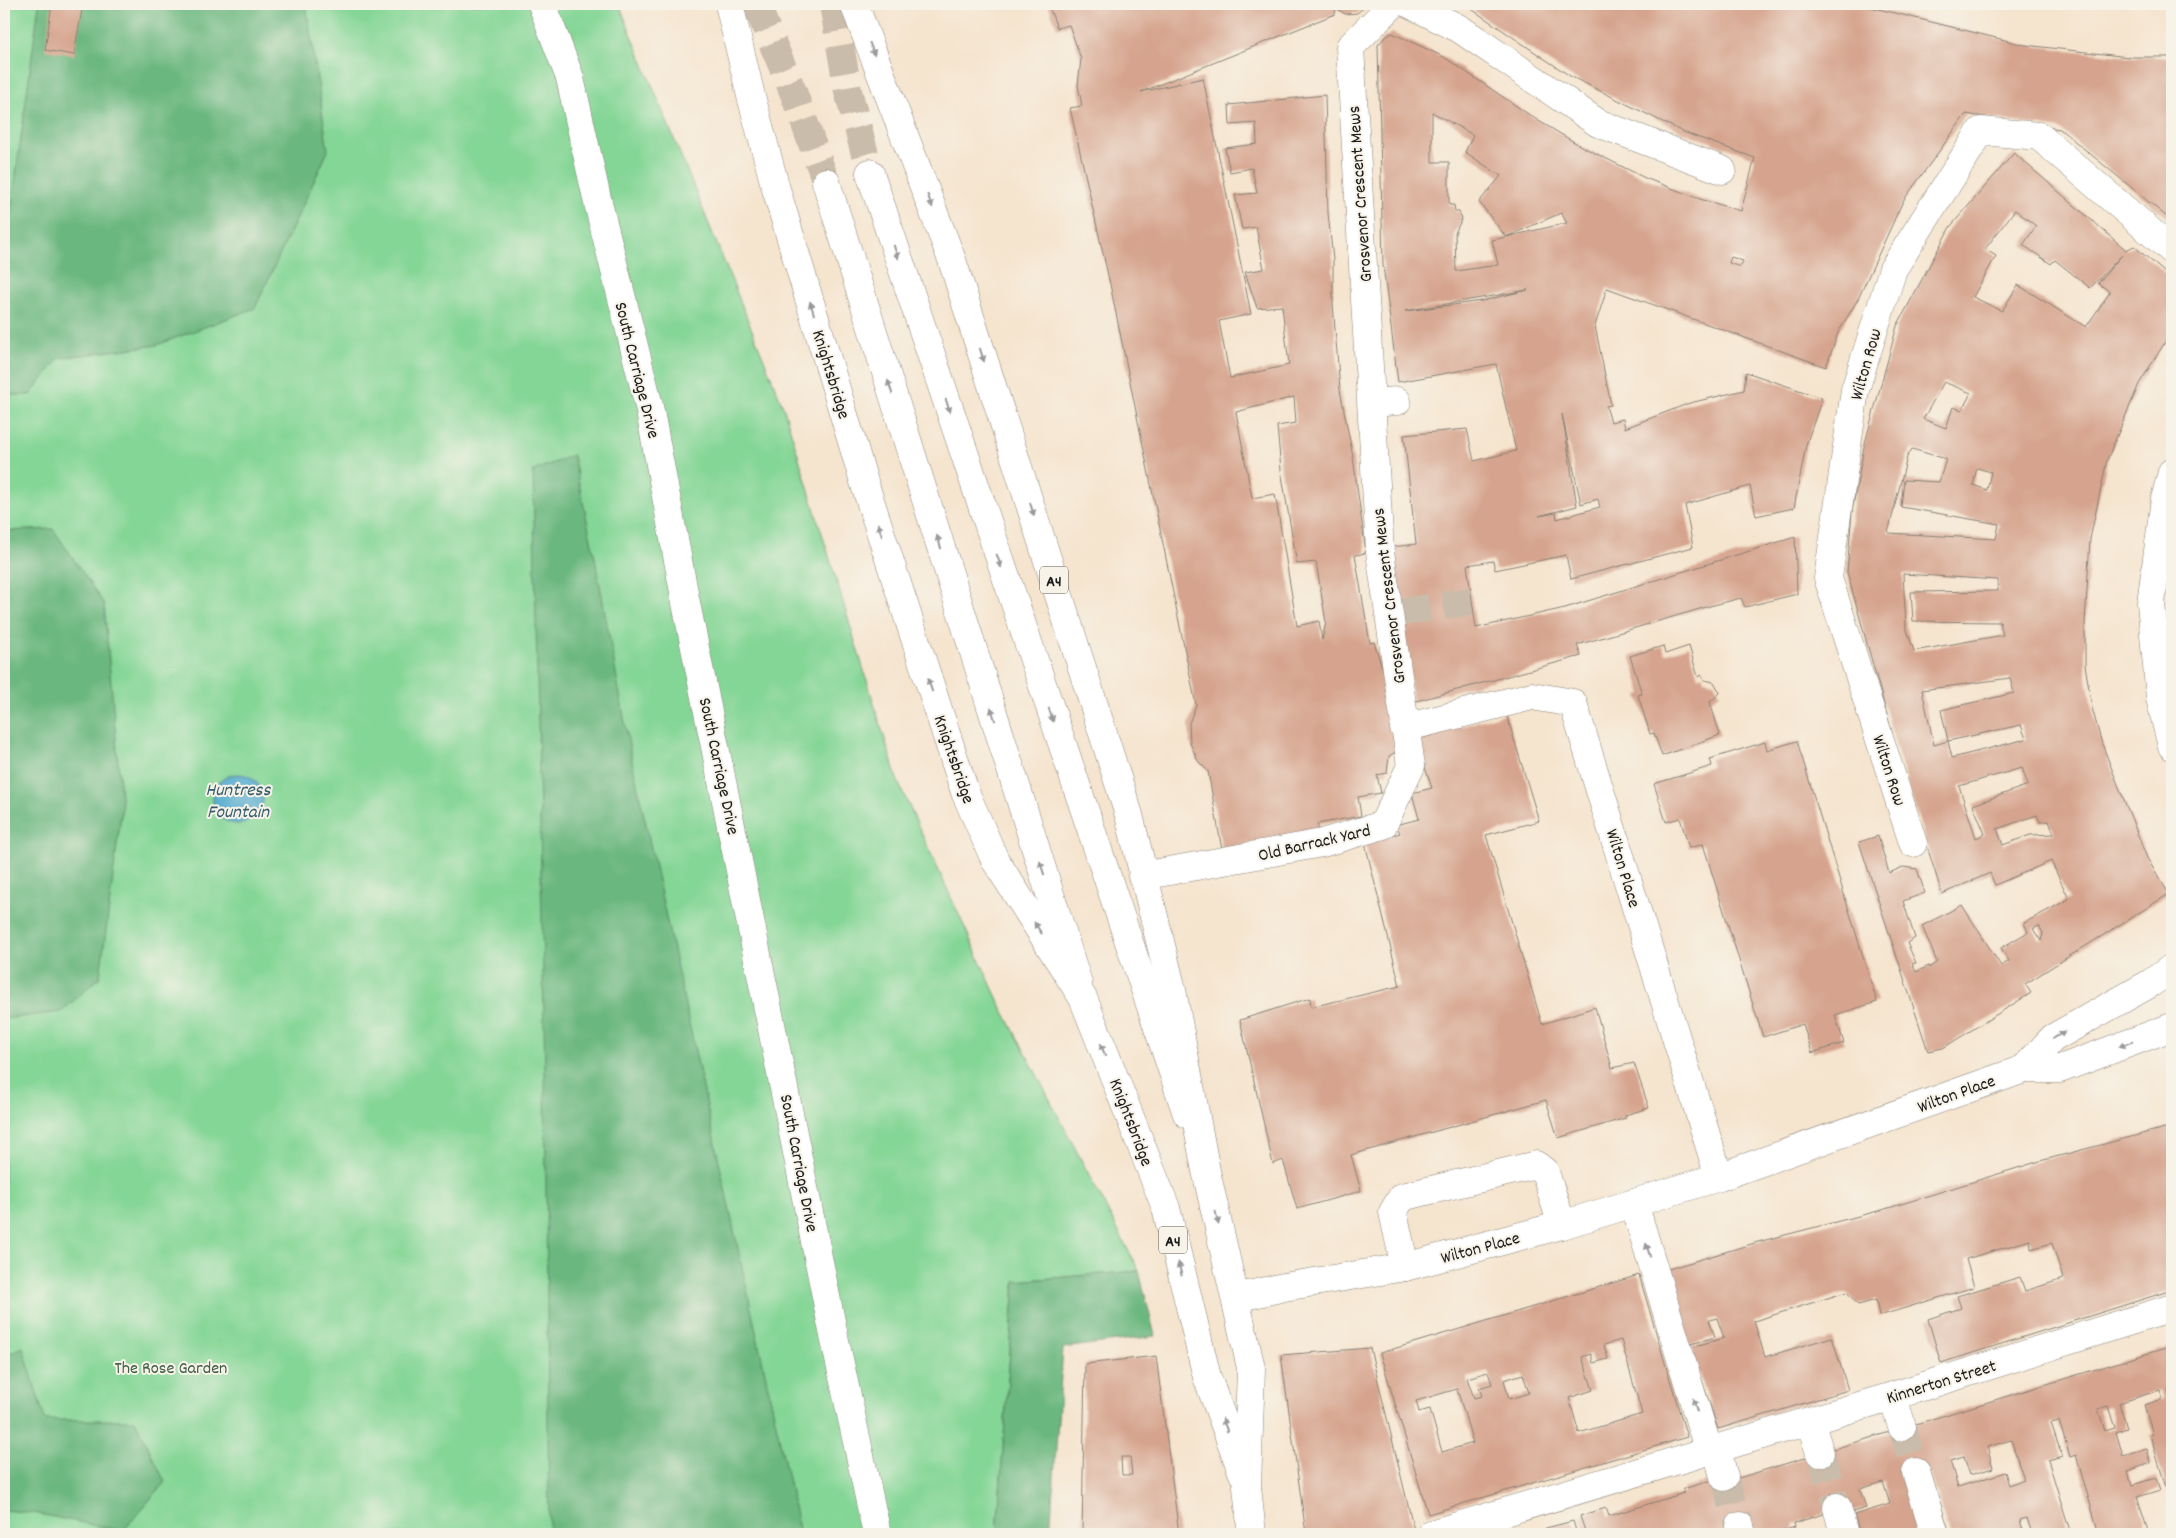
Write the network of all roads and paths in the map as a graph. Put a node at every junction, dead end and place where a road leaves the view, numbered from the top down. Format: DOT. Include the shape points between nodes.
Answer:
graph roads {
  1 [pos="542,4"];
  2 [pos="729,4"];
  3 [pos="854,4"];
  4 [pos="1393,4"];
  5 [pos="1410,4"];
  6 [pos="1722,170"];
  7 [pos="870,173"];
  8 [pos="826,182"];
  9 [pos="2172,250"];
  10 [pos="2172,472"];
  11 [pos="2168,502"];
  12 [pos="1404,728"];
  13 [pos="2172,746"];
  14 [pos="1913,843"];
  15 [pos="1142,876"];
  16 [pos="2172,968"];
  17 [pos="1083,998"];
  18 [pos="2172,1028"];
  19 [pos="2024,1069"];
  20 [pos="1206,1171"];
  21 [pos="1719,1177"];
  22 [pos="1634,1203"];
  23 [pos="1562,1225"];
  24 [pos="1405,1267"];
  25 [pos="1236,1298"];
  26 [pos="2172,1308"];
  27 [pos="1893,1396"];
  28 [pos="1810,1421"];
  29 [pos="1902,1427"];
  30 [pos="1713,1451"];
  31 [pos="1820,1453"];
  32 [pos="1916,1472"];
  33 [pos="1724,1477"];
  34 [pos="1247,1487"];
  35 [pos="1837,1507"];
  36 [pos="1505,1524"];
  37 [pos="877,1534"];
  38 [pos="1252,1534"];
  39 [pos="1431,1534"];
  40 [pos="1844,1534"];
  41 [pos="1935,1534"];
  1 -- 37 [label="main road, South Carriage Drive" via="570,78 602,222 649,406 832,1326"];
  17 -- 2 [label="main road, Knightsbridge / A4, one-way" via="995,860 965,792 865,486 779,199"];
  3 -- 15 [label="main road, Knightsbridge / A4, one-way" via="952,260 1129,814"];
  4 -- 12 [label="main road, Grosvenor Crescent Mews" via="1350,47 1384,402 1380,552 1395,613"];
  5 -- 6 [label="main road" via="1460,29 1598,123"];
  7 -- 20 [label="main road, A4, one-way"];
  17 -- 8 [label="main road, A4, one-way"];
  9 -- 14 [label="main road, Wilton Row" via="2039,136 1982,131 1893,269 1855,390 1828,578"];
  10 -- 11 [label="main road"];
  11 -- 13 [label="main road" via="2151,603 2160,698"];
  12 -- 15 [label="main road, Old Barrack Yard" via="1411,766 1383,825 1322,843"];
  12 -- 21 [label="main road, Wilton Place" via="1532,696 1573,703"];
  15 -- 20 [label="main road, Knightsbridge / A4" via="1172,990"];
  19 -- 16 [label="main road, Wilton Place, one-way" via="2053,1038"];
  34 -- 17 [label="main road, Knightsbridge / A4, one-way" via="1207,1377 1166,1208"];
  18 -- 19 [label="main road, Wilton Place, one-way" via="2060,1069"];
  19 -- 21 [label="main road, Wilton Place"];
  20 -- 25 [label="main road, Knightsbridge / A4, one-way"];
  21 -- 22 [label="main road, Wilton Place"];
  22 -- 23 [label="main road, Wilton Place"];
  30 -- 22 [label="main road, one-way"];
  23 -- 24 [label="main road, Wilton Place"];
  23 -- 24 [label="main road" via="1545,1172 1536,1165 1402,1197 1393,1212"];
  24 -- 25 [label="main road, Wilton Place"];
  25 -- 34 [label="main road, Knightsbridge / A4" via="1251,1368"];
  26 -- 27 [label="main road, Kinnerton Street"];
  27 -- 28 [label="main road, Kinnerton Street"];
  27 -- 29 [label="main road"];
  28 -- 30 [label="main road, Kinnerton Street"];
  28 -- 31 [label="main road"];
  30 -- 33 [label="main road"];
  30 -- 36 [label="main road, Kinnerton Street"];
  32 -- 41 [label="main road"];
  34 -- 38 [label="main road, Knightsbridge / A4"];
  35 -- 40 [label="main road"];
  36 -- 39 [label="main road, Kinnerton Street"];
}
